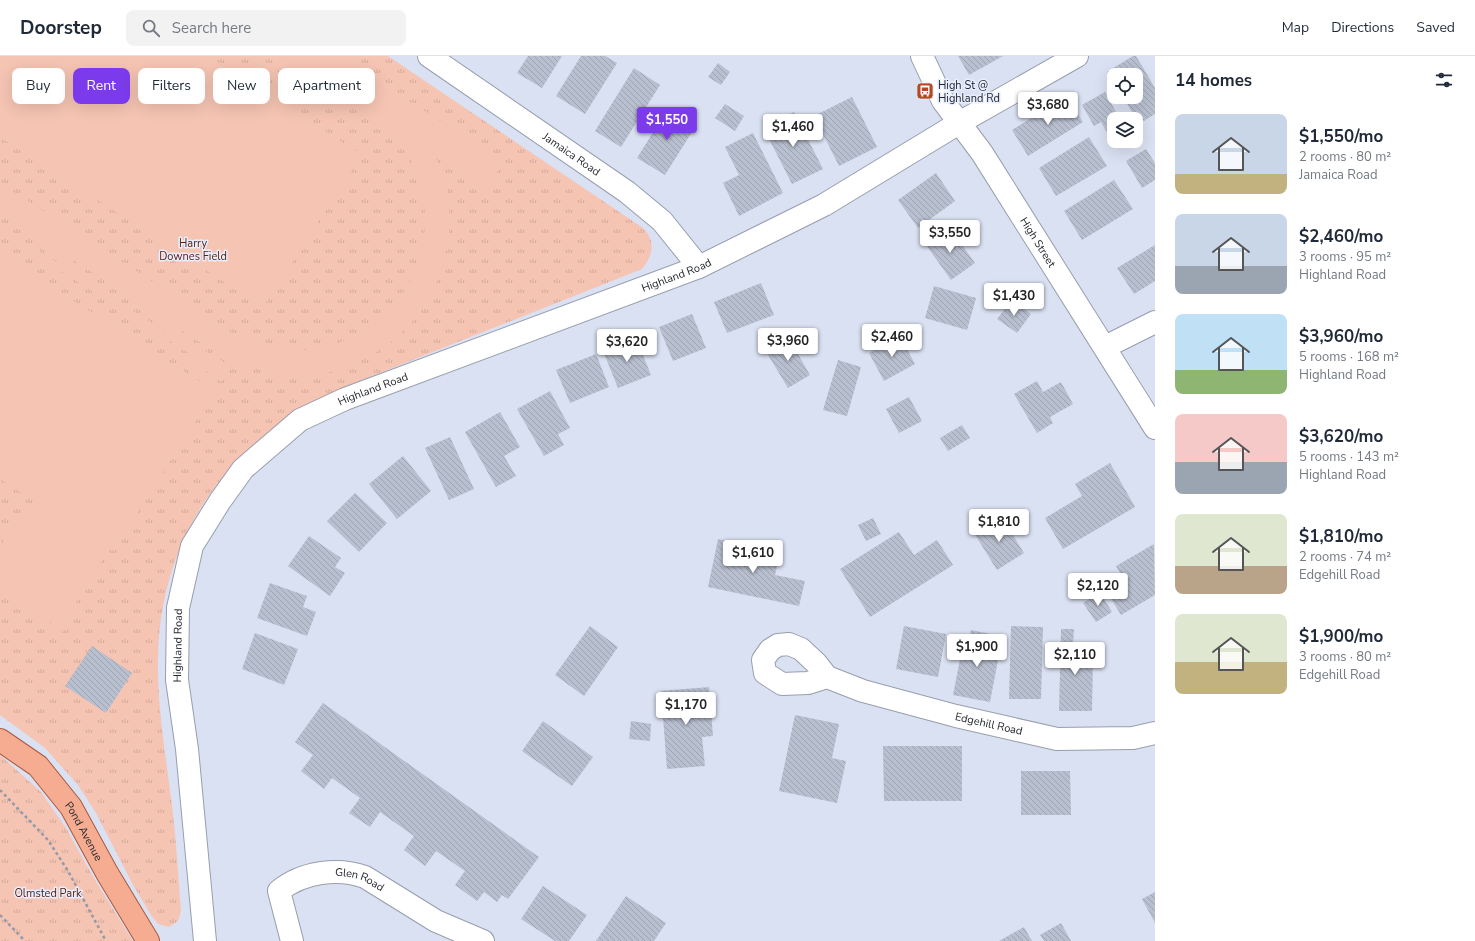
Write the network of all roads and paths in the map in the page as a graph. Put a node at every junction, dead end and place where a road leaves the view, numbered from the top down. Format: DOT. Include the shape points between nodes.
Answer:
graph roads {
  1 [pos="430,56"];
  2 [pos="922,56"];
  3 [pos="1077,56"];
  4 [pos="959,123"];
  5 [pos="699,267"];
  6 [pos="1155,322"];
  7 [pos="1105,347"];
  8 [pos="1155,428"];
  9 [pos="827,677"];
  10 [pos="1155,733"];
  11 [pos="0,740"];
  12 [pos="0,790"];
  13 [pos="0,915"];
  14 [pos="25,941"];
  15 [pos="106,941"];
  16 [pos="148,941"];
  17 [pos="205,941"];
  18 [pos="292,941"];
  19 [pos="483,941"];
  1 -- 5 [label="street, Jamaica Road" via="626,192 662,221"];
  2 -- 4 [label="street, High Street" via="943,101"];
  3 -- 4 [label="street, Highland Road"];
  4 -- 5 [label="street, Highland Road" via="824,205"];
  4 -- 7 [label="street, High Street" via="982,152"];
  5 -- 17 [label="street, Highland Road" via="519,336 395,379 300,420 243,469 192,546 178,608 177,680 187,749"];
  6 -- 7 [label="street"];
  7 -- 8 [label="street, High Street"];
  9 -- 10 [label="street, Edgehill Road" via="908,704 1057,739 1133,738"];
  11 -- 16 [label="main road, Pond Avenue" via="38,766 71,807"];
  12 -- 15 [label="path" via="52,846"];
  13 -- 14 [label="path"];
  18 -- 19 [label="street, Glen Road" via="279,890 290,882 334,871 365,877 436,921"];
}
